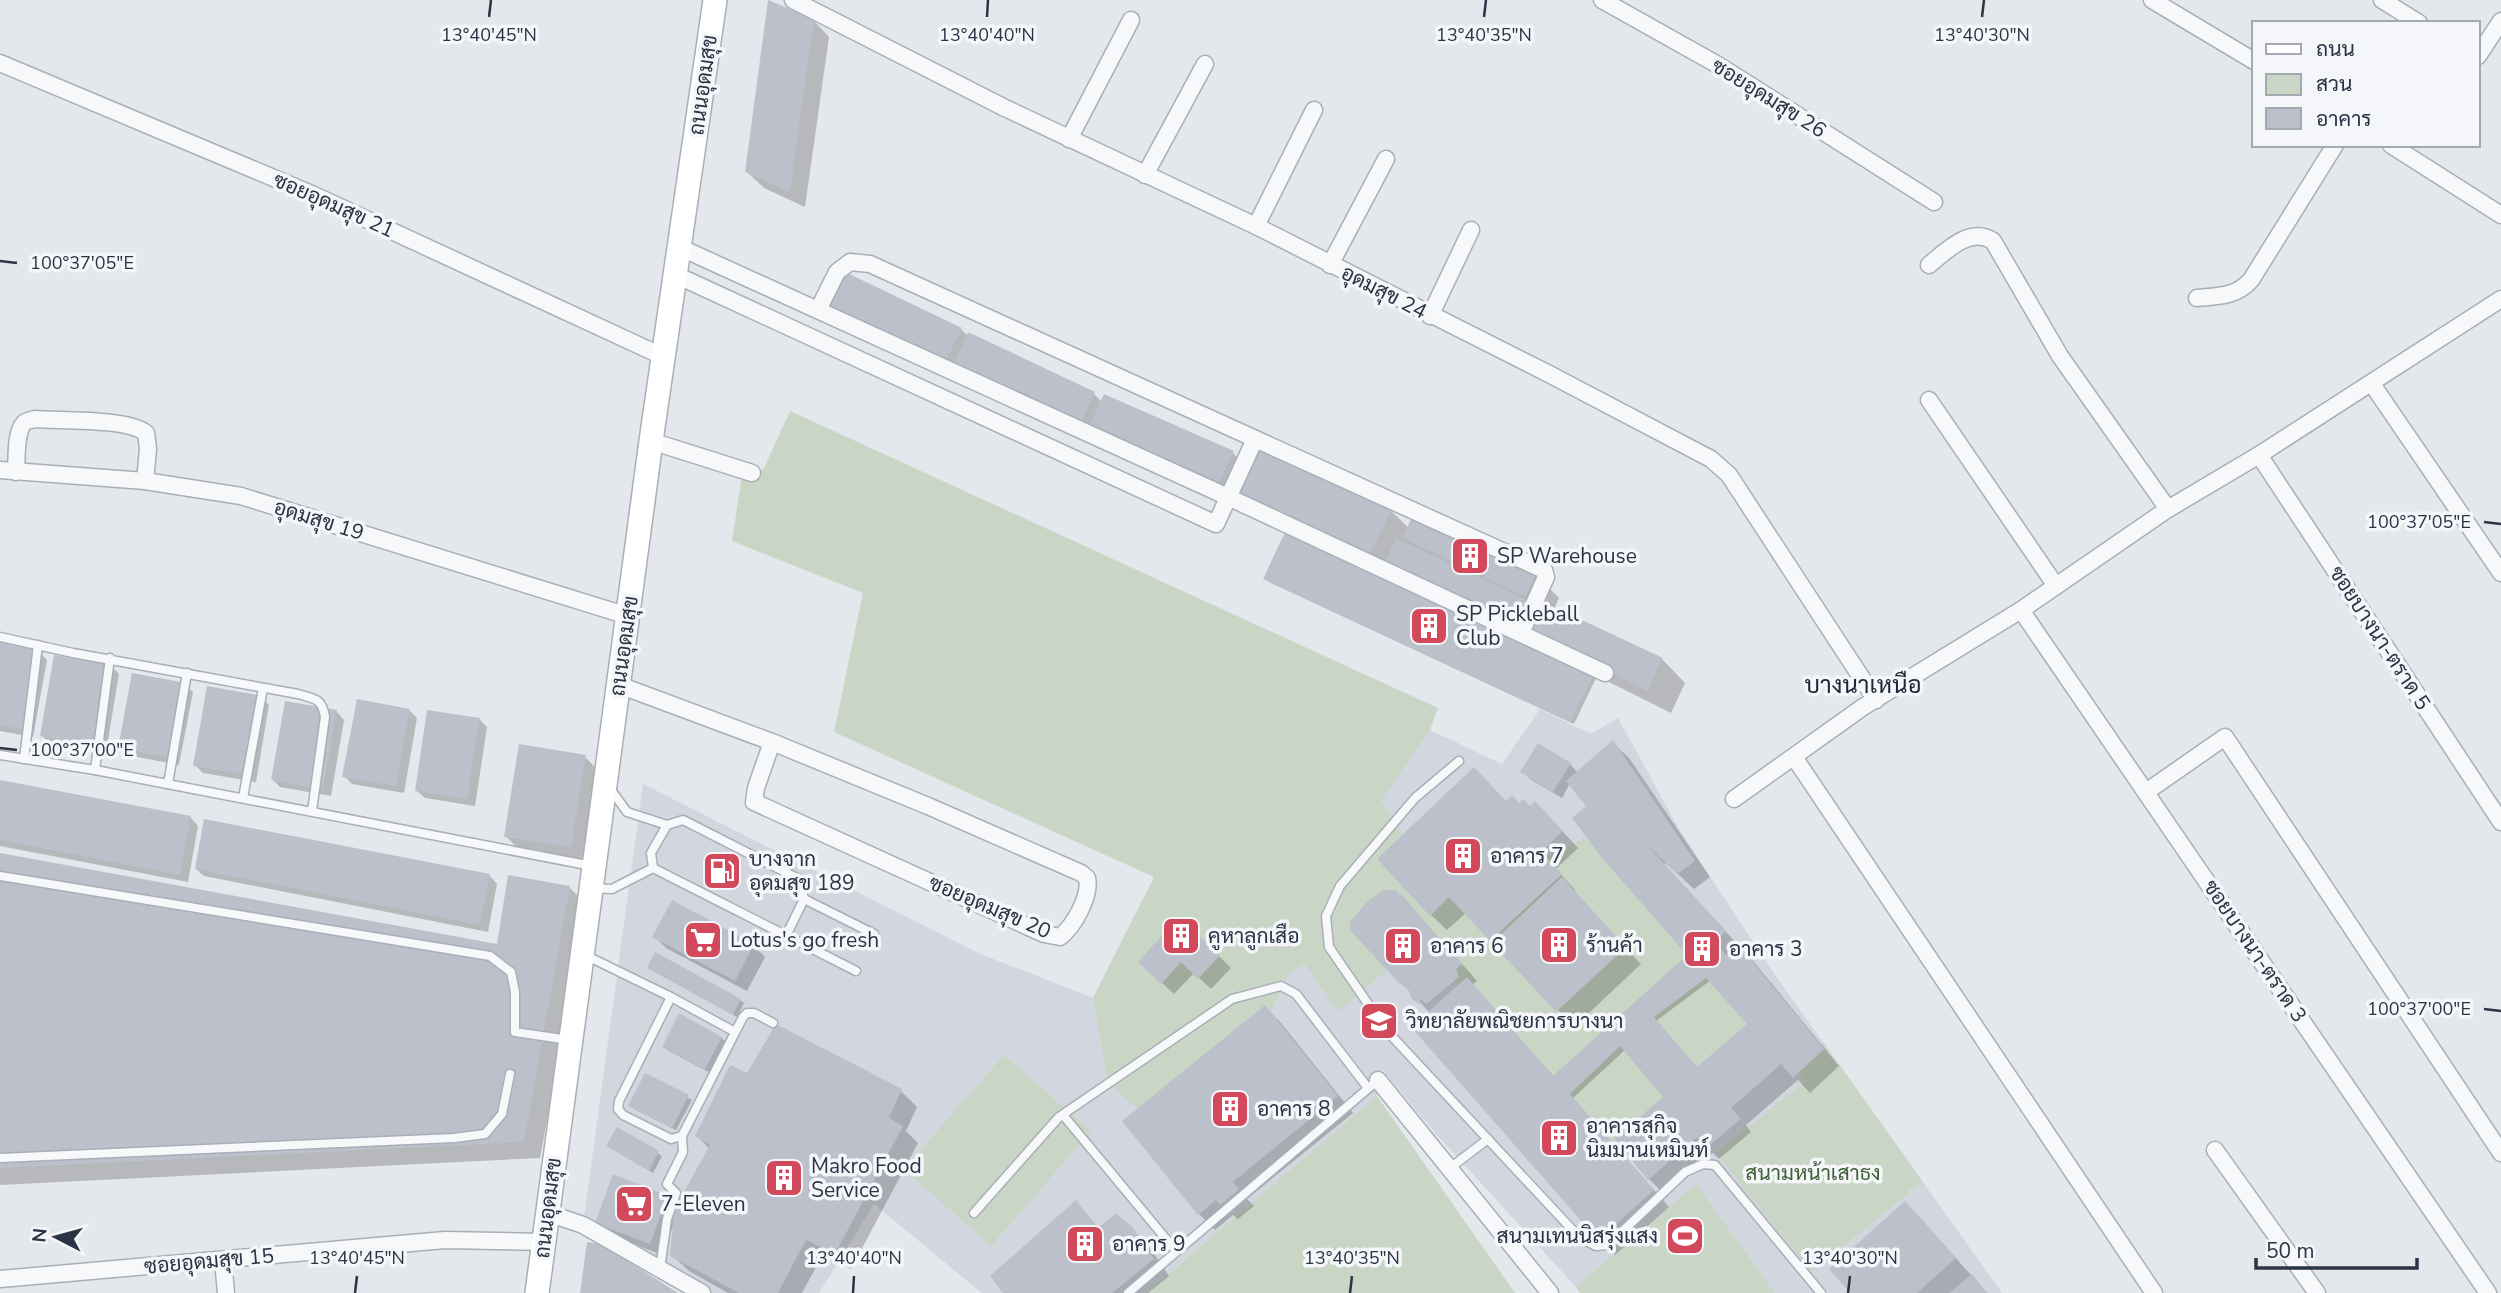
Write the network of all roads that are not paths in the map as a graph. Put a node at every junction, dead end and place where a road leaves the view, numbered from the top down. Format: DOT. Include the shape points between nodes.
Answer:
graph roads {
  1 [pos="715,0"];
  2 [pos="793,0"];
  3 [pos="1602,0"];
  4 [pos="2152,0"];
  5 [pos="2382,0"];
  6 [pos="1131,20"];
  7 [pos="2416,21"];
  8 [pos="2501,21"];
  9 [pos="2480,53"];
  10 [pos="2252,60"];
  11 [pos="0,63"];
  12 [pos="1205,64"];
  13 [pos="1314,110"];
  14 [pos="1069,139"];
  15 [pos="2334,147"];
  16 [pos="2394,147"];
  17 [pos="2423,147"];
  18 [pos="1386,159"];
  19 [pos="2414,160"];
  20 [pos="1145,175"];
  21 [pos="1934,202"];
  22 [pos="2501,215"];
  23 [pos="1256,226"];
  24 [pos="1471,230"];
  25 [pos="679,247"];
  26 [pos="1330,265"];
  27 [pos="1929,265"];
  28 [pos="676,275"];
  29 [pos="2197,298"];
  30 [pos="2501,299"];
  31 [pos="813,307"];
  32 [pos="1430,316"];
  33 [pos="794,330"];
  34 [pos="664,357"];
  35 [pos="2372,384"];
  36 [pos="1929,400"];
  37 [pos="1255,439"];
  38 [pos="651,441"];
  39 [pos="2259,455"];
  40 [pos="8,471"];
  41 [pos="752,473"];
  42 [pos="145,481"];
  43 [pos="1228,497"];
  44 [pos="2168,509"];
  45 [pos="2501,573"];
  46 [pos="2056,586"];
  47 [pos="2021,610"];
  48 [pos="628,616"];
  49 [pos="1521,633"];
  50 [pos="0,637"];
  51 [pos="38,645"];
  52 [pos="110,658"];
  53 [pos="187,673"];
  54 [pos="1605,673"];
  55 [pos="618,685"];
  56 [pos="263,688"];
  57 [pos="1876,700"];
  58 [pos="772,743"];
  59 [pos="0,755"];
  60 [pos="1794,757"];
  61 [pos="24,759"];
  62 [pos="1459,761"];
  63 [pos="95,770"];
  64 [pos="606,782"];
  65 [pos="168,784"];
  66 [pos="2146,792"];
  67 [pos="243,798"];
  68 [pos="1734,799"];
  69 [pos="312,811"];
  70 [pos="2501,822"];
  71 [pos="667,825"];
  72 [pos="653,868"];
  73 [pos="0,876"];
  74 [pos="592,877"];
  75 [pos="804,899"];
  76 [pos="874,934"];
  77 [pos="786,936"];
  78 [pos="582,953"];
  79 [pos="856,971"];
  80 [pos="671,997"];
  81 [pos="773,1023"];
  82 [pos="735,1032"];
  83 [pos="569,1040"];
  84 [pos="510,1074"];
  85 [pos="1373,1084"];
  86 [pos="1063,1115"];
  87 [pos="681,1136"];
  88 [pos="1488,1139"];
  89 [pos="2215,1150"];
  90 [pos="2501,1153"];
  91 [pos="0,1158"];
  92 [pos="1450,1168"];
  93 [pos="548,1213"];
  94 [pos="974,1213"];
  95 [pos="543,1242"];
  96 [pos="1177,1251"];
  97 [pos="223,1260"];
  98 [pos="660,1269"];
  99 [pos="0,1279"];
  100 [pos="226,1293"];
  101 [pos="537,1293"];
  102 [pos="702,1293"];
  103 [pos="1128,1293"];
  104 [pos="1550,1293"];
  105 [pos="1821,1293"];
  106 [pos="2154,1293"];
  107 [pos="2317,1293"];
  108 [pos="2488,1293"];
  1 -- 25 [label="main road, ถนนอุดมสุข"];
  2 -- 14 [label="street, อุดมสุข 24"];
  3 -- 21 [label="street, ซอยอุดมสุข 26" via="1718,65"];
  4 -- 10 [label="street"];
  5 -- 7 [label="street"];
  6 -- 14 [label="street"];
  8 -- 9 [label="street"];
  11 -- 34 [label="street, ซอยอุดมสุข 21" via="314,195"];
  12 -- 20 [label="street"];
  13 -- 23 [label="street"];
  14 -- 20 [label="street, อุดมสุข 24"];
  15 -- 29 [label="street" via="2251,281 2233,294"];
  16 -- 19 [label="street"];
  17 -- 19 [label="street"];
  18 -- 26 [label="street"];
  19 -- 22 [label="street"];
  20 -- 23 [label="street, อุดมสุข 24"];
  23 -- 26 [label="street, อุดมสุข 24"];
  24 -- 32 [label="street"];
  25 -- 28 [label="main road, ถนนอุดมสุข"];
  25 -- 31 [label="street"];
  26 -- 32 [label="street, อุดมสุข 24"];
  27 -- 44 [label="street" via="1967,238 1993,241 2060,356"];
  28 -- 33 [label="street"];
  28 -- 34 [label="main road, ถนนอุดมสุข"];
  30 -- 35 [label="street"];
  31 -- 33 [label="street"];
  31 -- 37 [label="street" via="837,272 850,262 870,264"];
  31 -- 43 [label="street"];
  32 -- 57 [label="street, อุดมสุข 24" via="1711,459 1729,475"];
  33 -- 43 [label="street" via="1216,524"];
  34 -- 38 [label="main road, ถนนอุดมสุข"];
  35 -- 39 [label="street"];
  35 -- 45 [label="street"];
  36 -- 46 [label="street"];
  37 -- 43 [label="street"];
  37 -- 49 [label="street" via="1544,570 1546,577"];
  38 -- 41 [label="street"];
  38 -- 48 [label="main road, ถนนอุดมสุข"];
  39 -- 44 [label="street"];
  39 -- 70 [label="street, ซอยบางนา-ตราด 5"];
  40 -- 42 [label="street, อุดมสุข 19"];
  40 -- 42 [label="street" via="26,421 124,424 146,433"];
  42 -- 48 [label="street, อุดมสุข 19" via="241,496"];
  43 -- 49 [label="street"];
  44 -- 46 [label="street"];
  46 -- 47 [label="street"];
  47 -- 57 [label="street"];
  47 -- 66 [label="street, ซอยบางนา-ตราด 3"];
  48 -- 55 [label="main road, ถนนอุดมสุข"];
  49 -- 54 [label="street"];
  50 -- 51 [label="lane"];
  51 -- 52 [label="lane"];
  51 -- 61 [label="lane"];
  52 -- 53 [label="lane"];
  52 -- 63 [label="lane"];
  53 -- 56 [label="lane"];
  53 -- 65 [label="lane"];
  55 -- 58 [label="street, ซอยอุดมสุข 20"];
  55 -- 64 [label="main road, ถนนอุดมสุข"];
  56 -- 67 [label="lane"];
  56 -- 69 [label="lane" via="316,699 323,705"];
  57 -- 60 [label="street"];
  58 -- 58 [label="street, ซอยอุดมสุข 20" via="754,802 1044,934 1060,937 1069,930 1088,891 1087,878 1081,873"];
  59 -- 61 [label="lane"];
  60 -- 68 [label="street"];
  60 -- 106 [label="street"];
  61 -- 63 [label="lane"];
  62 -- 88 [label="lane" via="1416,798 1340,886 1326,916 1329,947 1386,1030"];
  63 -- 65 [label="lane"];
  64 -- 71 [label="lane" via="627,812"];
  64 -- 74 [label="main road, ถนนอุดมสุข"];
  65 -- 67 [label="lane"];
  66 -- 90 [label="street" via="2225,737"];
  66 -- 108 [label="street, ซอยบางนา-ตราด 3"];
  67 -- 69 [label="lane"];
  69 -- 74 [label="lane"];
  71 -- 72 [label="lane" via="651,853"];
  71 -- 75 [label="lane" via="683,820 799,879"];
  72 -- 74 [label="lane" via="612,889"];
  72 -- 77 [label="lane"];
  73 -- 83 [label="lane" via="490,956 511,972 515,1032"];
  74 -- 78 [label="main road, ถนนอุดมสุข"];
  75 -- 76 [label="lane"];
  75 -- 77 [label="lane"];
  77 -- 79 [label="lane"];
  78 -- 80 [label="lane"];
  78 -- 83 [label="main road, ถนนอุดมสุข"];
  80 -- 82 [label="lane"];
  80 -- 87 [label="lane" via="618,1109 671,1139"];
  81 -- 82 [label="lane" via="747,1013"];
  82 -- 87 [label="lane"];
  83 -- 93 [label="main road, ถนนอุดมสุข"];
  84 -- 91 [label="lane" via="502,1114 485,1134"];
  85 -- 86 [label="lane" via="1296,994 1281,986 1232,999"];
  85 -- 92 [label="street"];
  85 -- 96 [label="lane"];
  86 -- 94 [label="lane"];
  86 -- 96 [label="lane"];
  87 -- 98 [label="lane" via="683,1152 667,1184 676,1192"];
  88 -- 92 [label="lane"];
  88 -- 105 [label="lane" via="1580,1238 1596,1246 1608,1245 1685,1172 1703,1164 1714,1165"];
  89 -- 107 [label="street"];
  92 -- 104 [label="street"];
  93 -- 95 [label="main road, ถนนอุดมสุข"];
  93 -- 98 [label="street" via="583,1225"];
  95 -- 97 [label="street, ซอยอุดมสุข 15" via="445,1240"];
  95 -- 101 [label="main road, ถนนอุดมสุข"];
  96 -- 103 [label="lane"];
  97 -- 99 [label="street, ซอยอุดมสุข 15"];
  97 -- 100 [label="street"];
  98 -- 102 [label="street"];
}
